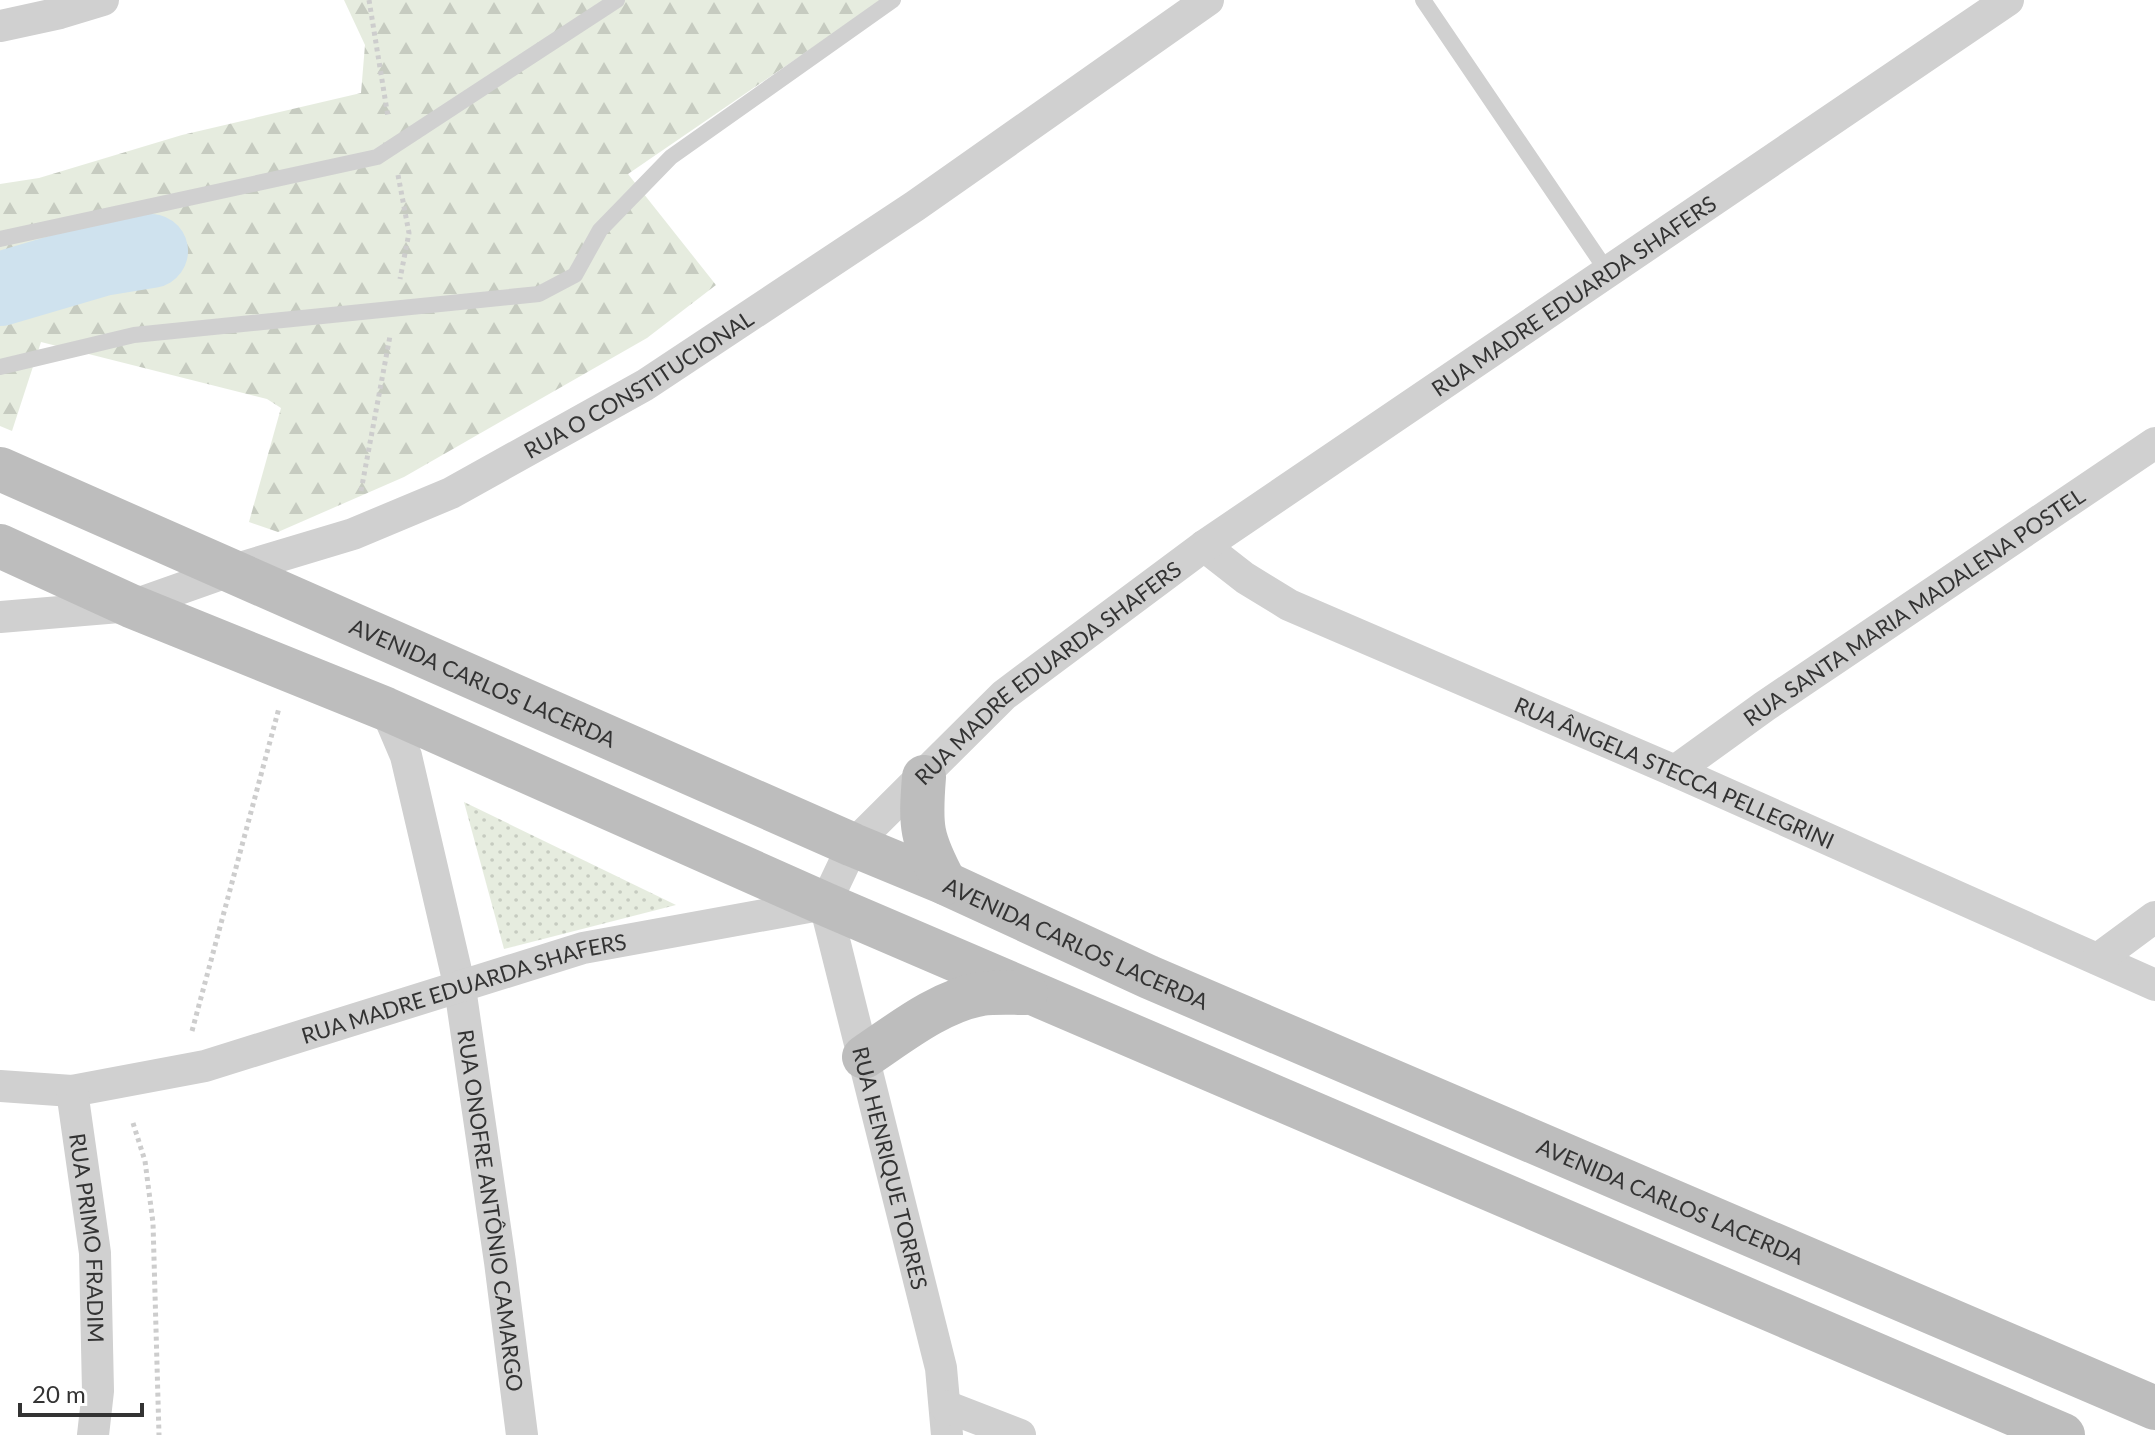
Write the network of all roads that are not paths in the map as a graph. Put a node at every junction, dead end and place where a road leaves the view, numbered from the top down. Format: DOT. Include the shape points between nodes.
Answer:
graph roads {
  1 [pos="103,0"];
  2 [pos="617,0"];
  3 [pos="893,0"];
  4 [pos="1208,0"];
  5 [pos="1423,0"];
  6 [pos="2008,0"];
  7 [pos="0,26"];
  8 [pos="0,239"];
  9 [pos="1607,271"];
  10 [pos="0,367"];
  11 [pos="2155,443"];
  12 [pos="0,469"];
  13 [pos="0,546"];
  14 [pos="1204,546"];
  15 [pos="230,571"];
  16 [pos="131,606"];
  17 [pos="0,617"];
  18 [pos="386,709"];
  19 [pos="1675,771"];
  20 [pos="924,777"];
  21 [pos="853,845"];
  22 [pos="945,883"];
  23 [pos="825,904"];
  24 [pos="2155,917"];
  25 [pos="2098,959"];
  26 [pos="2155,985"];
  27 [pos="460,988"];
  28 [pos="1032,993"];
  29 [pos="864,1057"];
  30 [pos="0,1086"];
  31 [pos="72,1091"];
  32 [pos="2136,1400"];
  33 [pos="946,1421"];
  34 [pos="2060,1433"];
  35 [pos="93,1435"];
  36 [pos="522,1435"];
  37 [pos="1020,1435"];
  1 -- 7 [label="street"];
  2 -- 8 [label="lane" via="377,157"];
  3 -- 10 [label="lane" via="671,157 600,230 575,275 539,294 134,335"];
  4 -- 15 [label="street, RUA O CONSTITUCIONAL" via="915,206 645,385 400,516"];
  5 -- 9 [label="lane"];
  6 -- 9 [label="street, RUA MADRE EDUARDA SHAFERS"];
  9 -- 14 [label="street, RUA MADRE EDUARDA SHAFERS"];
  11 -- 19 [label="street, RUA SANTA MARIA MADALENA POSTEL"];
  12 -- 15 [label="main road, AVENIDA CARLOS LACERDA"];
  13 -- 16 [label="main road"];
  14 -- 19 [label="street, RUA ÂNGELA STECCA PELLEGRINI" via="1289,605"];
  14 -- 20 [label="street, RUA MADRE EDUARDA SHAFERS" via="1004,695"];
  15 -- 16 [label="street, RUA O CONSTITUCIONAL"];
  15 -- 21 [label="main road, AVENIDA CARLOS LACERDA"];
  16 -- 17 [label="street, RUA O CONSTITUCIONAL"];
  16 -- 18 [label="main road"];
  18 -- 23 [label="main road"];
  18 -- 27 [label="street, RUA ONOFRE ANTÔNIO CAMARGO" via="406,756"];
  19 -- 25 [label="street, RUA ÂNGELA STECCA PELLEGRINI"];
  20 -- 21 [label="street, RUA MADRE EDUARDA SHAFERS"];
  20 -- 22 [label="main road" via="923,833"];
  21 -- 22 [label="main road, AVENIDA CARLOS LACERDA"];
  21 -- 23 [label="street, RUA MADRE EDUARDA SHAFERS"];
  22 -- 32 [label="main road, AVENIDA CARLOS LACERDA" via="1149,977"];
  23 -- 27 [label="street, RUA MADRE EDUARDA SHAFERS" via="583,948"];
  23 -- 28 [label="main road"];
  23 -- 29 [label="street, RUA HENRIQUE TORRES"];
  24 -- 25 [label="street"];
  25 -- 26 [label="street, RUA ÂNGELA STECCA PELLEGRINI"];
  27 -- 31 [label="street, RUA MADRE EDUARDA SHAFERS" via="205,1066"];
  27 -- 36 [label="street, RUA ONOFRE ANTÔNIO CAMARGO"];
  28 -- 29 [label="main road" via="981,994 950,1005"];
  28 -- 34 [label="main road"];
  29 -- 33 [label="street, RUA HENRIQUE TORRES" via="941,1368"];
  30 -- 31 [label="street, RUA MADRE EDUARDA SHAFERS"];
  31 -- 35 [label="street, RUA PRIMO FRADIM" via="95,1253 98,1391"];
  32 -- 34 [label="main road"];
  33 -- 37 [label="street"];
}
